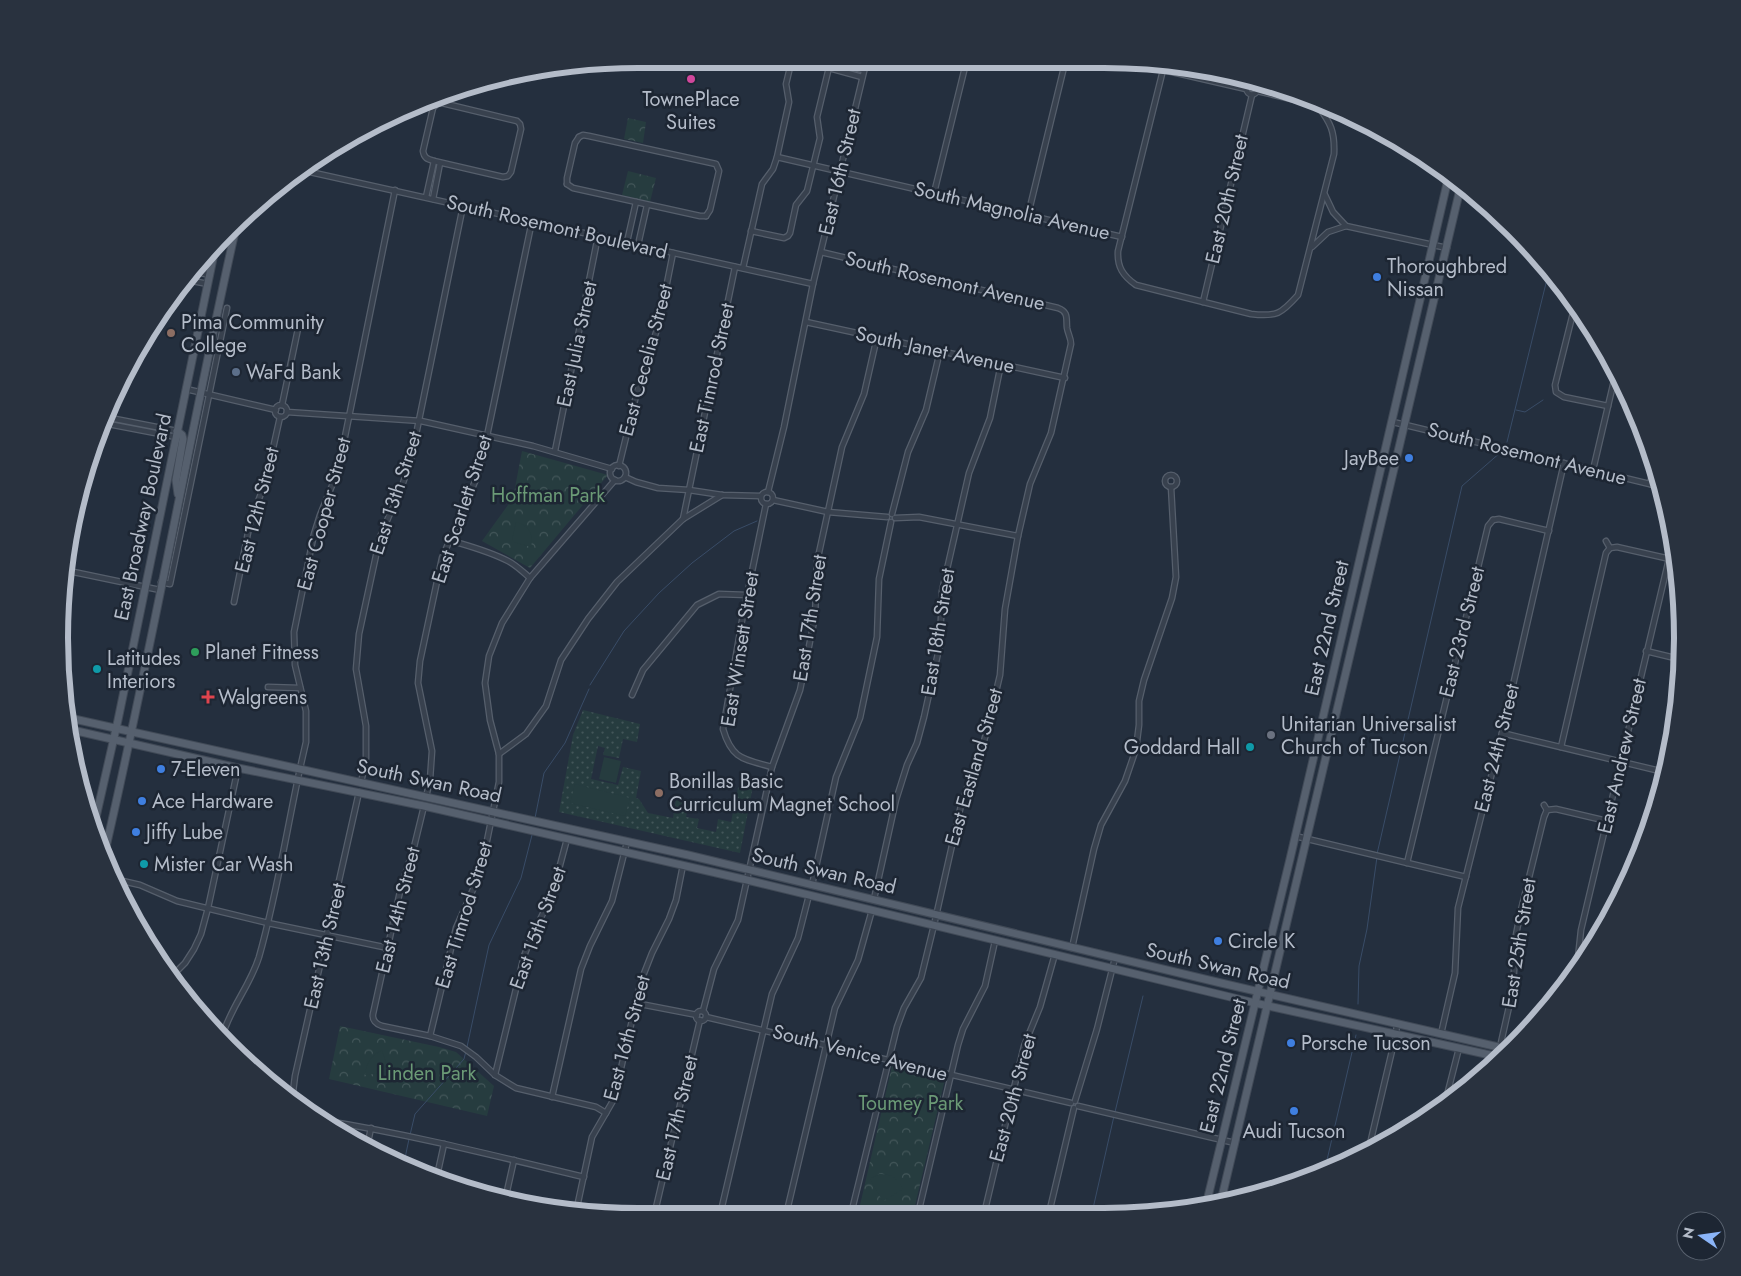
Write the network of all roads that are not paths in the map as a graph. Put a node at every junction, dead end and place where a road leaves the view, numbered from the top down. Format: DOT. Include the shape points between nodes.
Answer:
graph roads {
  1 [pos="790,68"];
  2 [pos="829,68"];
  3 [pos="841,68"];
  4 [pos="854,68"];
  5 [pos="965,68"];
  6 [pos="1064,68"];
  7 [pos="864,70"];
  8 [pos="1163,70"];
  9 [pos="1169,71"];
  10 [pos="862,77"];
  11 [pos="1197,78"];
  12 [pos="1247,86"];
  13 [pos="1246,89"];
  14 [pos="1257,91"];
  15 [pos="1252,95"];
  16 [pos="1276,95"];
  17 [pos="441,103"];
  18 [pos="436,105"];
  19 [pos="1323,112"];
  20 [pos="777,157"];
  21 [pos="434,161"];
  22 [pos="440,163"];
  23 [pos="813,166"];
  24 [pos="310,172"];
  25 [pos="840,172"];
  26 [pos="1447,183"];
  27 [pos="395,190"];
  28 [pos="934,193"];
  29 [pos="1460,193"];
  30 [pos="1324,195"];
  31 [pos="426,197"];
  32 [pos="432,199"];
  33 [pos="636,202"];
  34 [pos="647,205"];
  35 [pos="463,206"];
  36 [pos="1028,215"];
  37 [pos="532,221"];
  38 [pos="1346,226"];
  39 [pos="751,231"];
  40 [pos="234,236"];
  41 [pos="598,236"];
  42 [pos="1122,237"];
  43 [pos="627,242"];
  44 [pos="638,245"];
  45 [pos="1434,245"];
  46 [pos="1310,248"];
  47 [pos="1447,248"];
  48 [pos="821,252"];
  49 [pos="673,253"];
  50 [pos="213,257"];
  51 [pos="735,267"];
  52 [pos="743,268"];
  53 [pos="200,273"];
  54 [pos="210,275"];
  55 [pos="193,281"];
  56 [pos="208,284"];
  57 [pos="813,284"];
  58 [pos="1203,302"];
  59 [pos="227,308"];
  60 [pos="1071,310"];
  61 [pos="1066,314"];
  62 [pos="1573,315"];
  63 [pos="806,322"];
  64 [pos="299,324"];
  65 [pos="877,337"];
  66 [pos="940,351"];
  67 [pos="1001,364"];
  68 [pos="1065,378"];
  69 [pos="1613,383"];
  70 [pos="186,389"];
  71 [pos="1556,391"];
  72 [pos="205,393"];
  73 [pos="1550,395"];
  74 [pos="282,405"];
  75 [pos="1608,406"];
  76 [pos="276,410"];
  77 [pos="287,412"];
  78 [pos="349,415"];
  79 [pos="280,417"];
  80 [pos="112,418"];
  81 [pos="419,421"];
  82 [pos="130,422"];
  83 [pos="1392,422"];
  84 [pos="109,424"];
  85 [pos="1405,425"];
  86 [pos="128,428"];
  87 [pos="177,434"];
  88 [pos="487,436"];
  89 [pos="555,451"];
  90 [pos="1564,463"];
  91 [pos="619,466"];
  92 [pos="612,469"];
  93 [pos="1593,470"];
  94 [pos="624,477"];
  95 [pos="615,480"];
  96 [pos="1651,480"];
  97 [pos="1650,484"];
  98 [pos="1171,487"];
  99 [pos="689,490"];
  100 [pos="768,492"];
  101 [pos="722,494"];
  102 [pos="761,496"];
  103 [pos="179,499"];
  104 [pos="773,500"];
  105 [pos="766,504"];
  106 [pos="828,512"];
  107 [pos="1489,514"];
  108 [pos="891,518"];
  109 [pos="683,519"];
  110 [pos="1493,520"];
  111 [pos="958,524"];
  112 [pos="1549,531"];
  113 [pos="1018,536"];
  114 [pos="448,540"];
  115 [pos="1606,541"];
  116 [pos="1610,548"];
  117 [pos="1668,558"];
  118 [pos="1669,563"];
  119 [pos="71,572"];
  120 [pos="1356,575"];
  121 [pos="530,578"];
  122 [pos="1369,578"];
  123 [pos="161,582"];
  124 [pos="145,587"];
  125 [pos="160,590"];
  126 [pos="747,596"];
  127 [pos="234,602"];
  128 [pos="1646,651"];
  129 [pos="1673,658"];
  130 [pos="268,687"];
  131 [pos="300,688"];
  132 [pos="632,695"];
  133 [pos="73,719"];
  134 [pos="116,728"];
  135 [pos="1320,729"];
  136 [pos="75,731"];
  137 [pos="132,732"];
  138 [pos="1333,732"];
  139 [pos="1502,733"];
  140 [pos="114,739"];
  141 [pos="130,743"];
  142 [pos="1561,747"];
  143 [pos="500,754"];
  144 [pos="1620,761"];
  145 [pos="772,767"];
  146 [pos="238,768"];
  147 [pos="300,770"];
  148 [pos="1658,770"];
  149 [pos="298,780"];
  150 [pos="361,783"];
  151 [pos="359,792"];
  152 [pos="426,797"];
  153 [pos="1544,805"];
  154 [pos="424,806"];
  155 [pos="1547,810"];
  156 [pos="494,812"];
  157 [pos="96,816"];
  158 [pos="1607,820"];
  159 [pos="491,822"];
  160 [pos="1295,836"];
  161 [pos="568,839"];
  162 [pos="1308,839"];
  163 [pos="627,842"];
  164 [pos="107,844"];
  165 [pos="624,852"];
  166 [pos="1407,863"];
  167 [pos="683,865"];
  168 [pos="749,870"];
  169 [pos="1466,877"];
  170 [pos="747,880"];
  171 [pos="122,881"];
  172 [pos="812,885"];
  173 [pos="809,895"];
  174 [pos="874,899"];
  175 [pos="208,908"];
  176 [pos="872,910"];
  177 [pos="937,915"];
  178 [pos="268,923"];
  179 [pos="934,925"];
  180 [pos="327,935"];
  181 [pos="996,941"];
  182 [pos="388,948"];
  183 [pos="1072,948"];
  184 [pos="1579,952"];
  185 [pos="1055,954"];
  186 [pos="1115,958"];
  187 [pos="1112,969"];
  188 [pos="176,972"];
  189 [pos="1258,992"];
  190 [pos="1270,995"];
  191 [pos="635,1003"];
  192 [pos="1255,1004"];
  193 [pos="1268,1006"];
  194 [pos="702,1011"];
  195 [pos="697,1015"];
  196 [pos="706,1017"];
  197 [pos="700,1020"];
  198 [pos="1397,1024"];
  199 [pos="224,1030"];
  200 [pos="764,1030"];
  201 [pos="1396,1034"];
  202 [pos="1441,1034"];
  203 [pos="430,1036"];
  204 [pos="1505,1042"];
  205 [pos="826,1045"];
  206 [pos="1500,1047"];
  207 [pos="1459,1048"];
  208 [pos="1491,1055"];
  209 [pos="889,1060"];
  210 [pos="495,1075"];
  211 [pos="951,1075"];
  212 [pos="1013,1090"];
  213 [pos="1448,1092"];
  214 [pos="293,1093"];
  215 [pos="552,1097"];
  216 [pos="1075,1105"];
  217 [pos="606,1113"];
  218 [pos="338,1123"];
  219 [pos="371,1128"];
  220 [pos="368,1140"];
  221 [pos="1222,1140"];
  222 [pos="1371,1142"];
  223 [pos="1235,1143"];
  224 [pos="444,1144"];
  225 [pos="514,1160"];
  226 [pos="438,1172"];
  227 [pos="584,1177"];
  228 [pos="507,1193"];
  229 [pos="1222,1196"];
  230 [pos="1207,1199"];
  231 [pos="578,1205"];
  232 [pos="656,1208"];
  233 [pos="722,1208"];
  234 [pos="788,1208"];
  235 [pos="852,1208"];
  236 [pos="919,1208"];
  237 [pos="985,1208"];
  238 [pos="1050,1208"];
  1 -- 20 [label="street" via="786,84 789,102"];
  2 -- 23 [label="street" via="817,117 820,134"];
  3 -- 10 [label="street"];
  4 -- 7 [label="street"];
  5 -- 28 [label="street"];
  6 -- 36 [label="street"];
  7 -- 10 [label="street, East 16th Street"];
  8 -- 42 [label="street"];
  9 -- 11 [label="street"];
  10 -- 25 [label="street, East 16th Street"];
  11 -- 13 [label="street"];
  12 -- 13 [label="street"];
  13 -- 15 [label="street"];
  14 -- 15 [label="street"];
  14 -- 16 [label="street"];
  15 -- 58 [label="street, East 20th Street"];
  17 -- 22 [label="street" via="517,121 521,129 508,176"];
  18 -- 21 [label="street" via="423,151 427,159"];
  19 -- 30 [label="street, South Magnolia Avenue" via="1334,136 1334,154"];
  20 -- 23 [label="street, South Magnolia Avenue"];
  20 -- 39 [label="street" via="762,184"];
  21 -- 22 [label="street"];
  21 -- 31 [label="street"];
  22 -- 32 [label="street"];
  23 -- 25 [label="street, South Magnolia Avenue"];
  23 -- 39 [label="street" via="807,191 796,205 788,236 784,238"];
  24 -- 27 [label="street, South Rosemont Boulevard"];
  25 -- 28 [label="street, South Magnolia Avenue"];
  25 -- 48 [label="street, East 16th Street"];
  26 -- 45 [label="main road, East 22nd Street"];
  27 -- 31 [label="street, South Rosemont Boulevard"];
  27 -- 78 [label="street, East Cooper Street"];
  28 -- 36 [label="street, South Magnolia Avenue"];
  29 -- 47 [label="main road, East 22nd Street"];
  30 -- 38 [label="street"];
  30 -- 46 [label="street, South Magnolia Avenue"];
  31 -- 32 [label="street, South Rosemont Boulevard"];
  32 -- 35 [label="street, South Rosemont Boulevard"];
  33 -- 34 [label="street"];
  33 -- 34 [label="street" via="566,185 578,134 718,166 717,183 707,218"];
  33 -- 43 [label="street"];
  34 -- 44 [label="street"];
  35 -- 37 [label="street, South Rosemont Boulevard"];
  35 -- 81 [label="street, East 13th Street"];
  36 -- 42 [label="street, South Magnolia Avenue"];
  37 -- 41 [label="street, South Rosemont Boulevard"];
  37 -- 88 [label="street, East Scarlett Street"];
  38 -- 45 [label="street"];
  38 -- 46 [label="street" via="1328,232"];
  39 -- 52 [label="street"];
  40 -- 72 [label="main road, East Broadway Boulevard"];
  41 -- 43 [label="street, South Rosemont Boulevard"];
  41 -- 89 [label="street, East Julia Street"];
  42 -- 58 [label="street, South Magnolia Avenue" via="1118,264 1128,279 1145,289"];
  43 -- 44 [label="street, South Rosemont Boulevard"];
  44 -- 49 [label="street, South Rosemont Boulevard"];
  45 -- 47 [label="street"];
  45 -- 83 [label="main road, East 22nd Street"];
  46 -- 58 [label="street, South Magnolia Avenue" via="1298,295 1284,310 1270,316 1257,315"];
  47 -- 85 [label="main road, East 22nd Street"];
  48 -- 57 [label="street, East 16th Street"];
  48 -- 61 [label="street, South Rosemont Avenue" via="1058,308"];
  49 -- 51 [label="street, South Rosemont Boulevard"];
  49 -- 91 [label="street, East Cecelia Street" via="659,323 637,392"];
  50 -- 54 [label="main road, East Broadway Boulevard"];
  51 -- 52 [label="street, South Rosemont Boulevard"];
  51 -- 99 [label="street, East Timrod Street"];
  52 -- 57 [label="street, South Rosemont Boulevard"];
  53 -- 54 [label="street"];
  54 -- 56 [label="main road, East Broadway Boulevard"];
  55 -- 56 [label="street"];
  56 -- 70 [label="main road, East Broadway Boulevard"];
  57 -- 63 [label="street"];
  59 -- 72 [label="street, East Broadway Boulevard"];
  60 -- 61 [label="street"];
  61 -- 68 [label="street, East Eastland Street" via="1071,344"];
  62 -- 71 [label="street"];
  63 -- 65 [label="street, South Janet Avenue"];
  63 -- 100 [label="street"];
  64 -- 74 [label="street"];
  65 -- 66 [label="street, South Janet Avenue"];
  65 -- 106 [label="street, East 17th Street" via="864,394 842,446"];
  66 -- 67 [label="street, South Janet Avenue"];
  66 -- 108 [label="street" via="926,410 908,452"];
  67 -- 68 [label="street, South Janet Avenue"];
  67 -- 111 [label="street, East 18th Street" via="990,418 969,473"];
  68 -- 113 [label="street, East Eastland Street" via="1051,433 1030,484"];
  69 -- 75 [label="street"];
  70 -- 72 [label="street"];
  70 -- 87 [label="main road, East Broadway Boulevard"];
  71 -- 73 [label="street"];
  71 -- 75 [label="street" via="1564,397"];
  72 -- 76 [label="street"];
  72 -- 103 [label="main road, East Broadway Boulevard"];
  72 -- 123 [label="street, East Broadway Boulevard" via="170,584"];
  74 -- 76 [label="street"];
  74 -- 77 [label="street"];
  75 -- 93 [label="street"];
  76 -- 79 [label="street"];
  77 -- 78 [label="street"];
  77 -- 79 [label="street"];
  78 -- 81 [label="street"];
  78 -- 131 [label="street, East Cooper Street" via="338,472 314,534 294,632 295,665"];
  79 -- 127 [label="street, East 12th Street" via="266,480 250,523"];
  80 -- 82 [label="street"];
  81 -- 88 [label="street"];
  81 -- 150 [label="street, East 13th Street" via="403,483 380,537 359,634 356,669 366,726"];
  82 -- 86 [label="street"];
  82 -- 87 [label="street"];
  83 -- 85 [label="street, South Rosemont Avenue"];
  83 -- 120 [label="main road, East 22nd Street"];
  84 -- 86 [label="street"];
  85 -- 90 [label="street, South Rosemont Avenue"];
  85 -- 122 [label="main road, East 22nd Street"];
  86 -- 87 [label="street"];
  87 -- 103 [label="main road" via="183,439 176,480"];
  87 -- 124 [label="main road, East Broadway Boulevard"];
  88 -- 89 [label="street"];
  88 -- 114 [label="street, East Scarlett Street" via="477,477"];
  89 -- 92 [label="street"];
  90 -- 93 [label="street, South Rosemont Avenue"];
  90 -- 112 [label="street, East 24th Street"];
  91 -- 92 [label="street"];
  91 -- 94 [label="street" via="624,468"];
  92 -- 95 [label="street" via="611,475"];
  93 -- 97 [label="street, South Rosemont Avenue"];
  94 -- 95 [label="street"];
  94 -- 99 [label="street" via="658,488"];
  95 -- 121 [label="street"];
  96 -- 97 [label="street"];
  98 -- 183 [label="street" via="1176,576 1172,598 1139,701 1136,750 1125,781 1101,825"];
  99 -- 101 [label="street"];
  99 -- 109 [label="street, East Timrod Street"];
  100 -- 102 [label="street"];
  100 -- 104 [label="street"];
  101 -- 102 [label="street"];
  101 -- 109 [label="street"];
  102 -- 105 [label="street"];
  103 -- 123 [label="main road, East Broadway Boulevard"];
  104 -- 105 [label="street"];
  104 -- 106 [label="street"];
  105 -- 126 [label="street, East Winsett Street"];
  106 -- 108 [label="street"];
  106 -- 145 [label="street, East 17th Street" via="817,562 815,617 800,690"];
  107 -- 110 [label="street"];
  108 -- 111 [label="street" via="919,517"];
  108 -- 172 [label="street" via="879,579 877,637 860,718 836,777"];
  109 -- 143 [label="street" via="617,582 588,619 562,660 546,706 526,734"];
  110 -- 112 [label="street"];
  110 -- 166 [label="street, East 23rd Street" via="1488,526"];
  111 -- 113 [label="street"];
  111 -- 174 [label="street, East 18th Street" via="942,591 940,644 924,717 896,800"];
  112 -- 139 [label="street, East 24th Street"];
  113 -- 177 [label="street, East Eastland Street" via="1004,609 1000,675 981,752 962,801"];
  114 -- 121 [label="street" via="498,556"];
  114 -- 152 [label="street, East Scarlett Street" via="418,682 432,751"];
  115 -- 116 [label="street"];
  116 -- 117 [label="street"];
  116 -- 142 [label="street" via="1606,553"];
  118 -- 128 [label="street, East Andrew Street"];
  119 -- 124 [label="street"];
  120 -- 122 [label="main road"];
  120 -- 135 [label="main road, East 22nd Street"];
  121 -- 143 [label="street" via="502,623 489,656 485,683 490,720"];
  122 -- 138 [label="main road, East 22nd Street"];
  123 -- 125 [label="main road, East Broadway Boulevard"];
  124 -- 125 [label="street"];
  124 -- 134 [label="main road, East Broadway Boulevard"];
  125 -- 137 [label="main road, East Broadway Boulevard"];
  126 -- 132 [label="street" via="719,594 698,605 643,670"];
  126 -- 145 [label="street, East Winsett Street" via="723,729 732,751 742,758"];
  128 -- 129 [label="street"];
  128 -- 144 [label="street, East Andrew Street"];
  130 -- 131 [label="street"];
  131 -- 147 [label="street, East Cooper Street" via="306,711 306,742"];
  133 -- 134 [label="main road, South Swan Road"];
  134 -- 137 [label="main road, South Swan Road"];
  134 -- 140 [label="main road, East Broadway Boulevard"];
  135 -- 138 [label="main road"];
  135 -- 160 [label="main road, East 22nd Street"];
  136 -- 140 [label="main road, South Swan Road"];
  137 -- 141 [label="main road, East Broadway Boulevard"];
  137 -- 147 [label="main road, South Swan Road"];
  138 -- 162 [label="main road, East 22nd Street"];
  139 -- 142 [label="street"];
  139 -- 169 [label="street, East 24th Street"];
  140 -- 141 [label="main road, South Swan Road"];
  140 -- 157 [label="main road, East Broadway Boulevard"];
  141 -- 146 [label="main road, South Swan Road"];
  141 -- 164 [label="main road, East Broadway Boulevard"];
  142 -- 144 [label="street"];
  143 -- 156 [label="street"];
  144 -- 148 [label="street"];
  144 -- 158 [label="street, East Andrew Street"];
  145 -- 168 [label="street, East 17th Street"];
  146 -- 149 [label="main road, South Swan Road"];
  146 -- 175 [label="street"];
  147 -- 149 [label="street, East Cooper Street"];
  147 -- 150 [label="main road, South Swan Road"];
  149 -- 151 [label="main road, South Swan Road"];
  149 -- 178 [label="street, East Cooper Street"];
  150 -- 152 [label="main road, South Swan Road"];
  151 -- 154 [label="main road, South Swan Road"];
  151 -- 180 [label="street, East 13th Street"];
  152 -- 156 [label="main road, South Swan Road"];
  153 -- 155 [label="street"];
  154 -- 159 [label="main road, South Swan Road"];
  154 -- 182 [label="street, East 14th Street"];
  155 -- 158 [label="street"];
  155 -- 204 [label="street, East 25th Street" via="1516,936 1513,989"];
  156 -- 159 [label="street"];
  156 -- 163 [label="main road, South Swan Road"];
  158 -- 184 [label="street, East Andrew Street"];
  159 -- 161 [label="main road, South Swan Road"];
  159 -- 203 [label="street, East Timrod Street" via="482,865 452,941"];
  160 -- 162 [label="street"];
  160 -- 189 [label="main road, East 22nd Street"];
  161 -- 165 [label="main road, South Swan Road"];
  161 -- 210 [label="street, East 15th Street" via="552,895 524,956"];
  162 -- 166 [label="street"];
  162 -- 190 [label="main road, East 22nd Street"];
  163 -- 165 [label="street"];
  163 -- 168 [label="main road, South Swan Road"];
  165 -- 167 [label="main road, South Swan Road"];
  165 -- 215 [label="street" via="612,901 581,969"];
  166 -- 169 [label="street"];
  167 -- 170 [label="main road, South Swan Road"];
  167 -- 191 [label="street, East 16th Street" via="671,913 648,963"];
  168 -- 170 [label="street, East 17th Street"];
  168 -- 172 [label="main road, South Swan Road"];
  169 -- 202 [label="street, East 24th Street" via="1457,918 1455,973"];
  170 -- 173 [label="main road, South Swan Road"];
  170 -- 194 [label="street, East 17th Street" via="738,920 714,969"];
  171 -- 175 [label="street" via="177,901"];
  172 -- 174 [label="main road, South Swan Road"];
  173 -- 176 [label="main road, South Swan Road"];
  173 -- 200 [label="street" via="798,938 772,994"];
  174 -- 177 [label="main road, South Swan Road"];
  175 -- 178 [label="street"];
  175 -- 188 [label="street" via="194,949"];
  176 -- 179 [label="main road, South Swan Road"];
  176 -- 205 [label="street" via="858,960 835,1008"];
  177 -- 179 [label="street, East Eastland Street"];
  177 -- 183 [label="main road, South Swan Road"];
  178 -- 180 [label="street"];
  178 -- 199 [label="street, East Cooper Street" via="254,968"];
  179 -- 181 [label="main road, South Swan Road"];
  179 -- 209 [label="street, East Eastland Street" via="920,978 900,1018"];
  180 -- 182 [label="street"];
  180 -- 214 [label="street, East 13th Street"];
  181 -- 185 [label="main road, South Swan Road"];
  181 -- 211 [label="street" via="985,986 963,1029"];
  182 -- 203 [label="street, East 14th Street" via="374,1021"];
  183 -- 186 [label="main road, South Swan Road"];
  185 -- 187 [label="main road, South Swan Road"];
  185 -- 212 [label="street, East 20th Street"];
  186 -- 187 [label="street"];
  186 -- 189 [label="main road, South Swan Road"];
  187 -- 192 [label="main road, South Swan Road"];
  187 -- 216 [label="street"];
  189 -- 190 [label="main road, South Swan Road"];
  189 -- 192 [label="main road, East 22nd Street"];
  190 -- 193 [label="main road, East 22nd Street"];
  190 -- 198 [label="main road, South Swan Road"];
  191 -- 195 [label="street"];
  191 -- 217 [label="street, East 16th Street" via="615,1093"];
  192 -- 193 [label="main road, South Swan Road"];
  192 -- 221 [label="main road, East 22nd Street"];
  193 -- 201 [label="main road, South Swan Road"];
  193 -- 223 [label="main road, East 22nd Street"];
  194 -- 195 [label="street"];
  194 -- 196 [label="street"];
  195 -- 197 [label="street"];
  196 -- 197 [label="street"];
  196 -- 200 [label="street, South Venice Avenue"];
  197 -- 232 [label="street, East 17th Street"];
  198 -- 201 [label="street"];
  198 -- 202 [label="main road, South Swan Road"];
  200 -- 205 [label="street, South Venice Avenue"];
  200 -- 233 [label="street"];
  201 -- 207 [label="main road, South Swan Road"];
  201 -- 222 [label="street"];
  202 -- 206 [label="main road, South Swan Road"];
  203 -- 210 [label="street" via="461,1046"];
  205 -- 209 [label="street, South Venice Avenue"];
  205 -- 234 [label="street"];
  207 -- 208 [label="main road, South Swan Road"];
  207 -- 213 [label="street"];
  209 -- 211 [label="street, South Venice Avenue"];
  209 -- 235 [label="street, East Eastland Street"];
  210 -- 215 [label="street" via="516,1088"];
  211 -- 212 [label="street, South Venice Avenue"];
  211 -- 236 [label="street"];
  212 -- 216 [label="street, South Venice Avenue"];
  212 -- 237 [label="street, East 20th Street"];
  215 -- 217 [label="street" via="596,1107"];
  216 -- 221 [label="street, South Venice Avenue"];
  216 -- 238 [label="street"];
  217 -- 227 [label="street, East 16th Street" via="592,1137"];
  218 -- 219 [label="street"];
  219 -- 220 [label="street"];
  219 -- 224 [label="street"];
  221 -- 223 [label="street, South Venice Avenue"];
  221 -- 230 [label="main road, East 22nd Street"];
  223 -- 229 [label="main road, East 22nd Street"];
  224 -- 225 [label="street"];
  224 -- 226 [label="street"];
  225 -- 227 [label="street"];
  225 -- 228 [label="street"];
  227 -- 231 [label="street, East 16th Street"];
}
